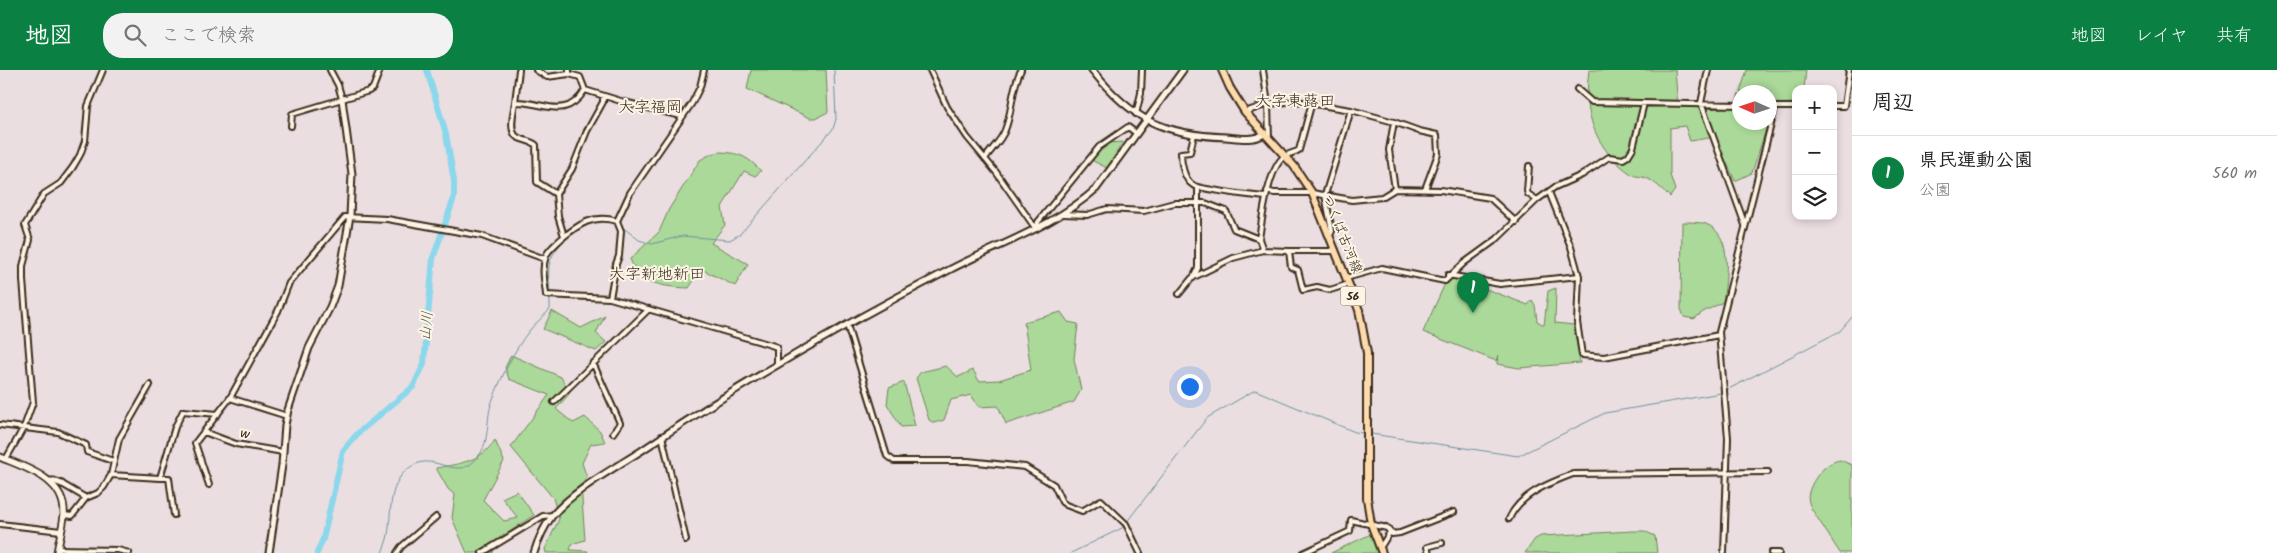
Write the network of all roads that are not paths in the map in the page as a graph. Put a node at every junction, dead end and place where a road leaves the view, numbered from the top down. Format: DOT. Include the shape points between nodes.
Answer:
graph roads {
  1 [pos="103,70"];
  2 [pos="330,70"];
  3 [pos="380,70"];
  4 [pos="519,70"];
  5 [pos="536,70"];
  6 [pos="704,70"];
  7 [pos="930,70"];
  8 [pos="1021,70"];
  9 [pos="1092,70"];
  10 [pos="1142,70"];
  11 [pos="1183,70"];
  12 [pos="1222,70"];
  13 [pos="1263,70"];
  14 [pos="1708,70"];
  15 [pos="1849,70"];
  16 [pos="569,72"];
  17 [pos="1577,89"];
  18 [pos="585,90"];
  19 [pos="603,96"];
  20 [pos="342,99"];
  21 [pos="515,102"];
  22 [pos="1312,102"];
  23 [pos="1644,103"];
  24 [pos="1701,103"];
  25 [pos="1268,104"];
  26 [pos="1732,105"];
  27 [pos="1837,106"];
  28 [pos="1792,107"];
  29 [pos="1777,108"];
  30 [pos="1350,110"];
  31 [pos="1245,112"];
  32 [pos="1136,114"];
  33 [pos="681,116"];
  34 [pos="1145,120"];
  35 [pos="1394,122"];
  36 [pos="292,126"];
  37 [pos="1769,130"];
  38 [pos="1136,133"];
  39 [pos="1264,134"];
  40 [pos="1194,135"];
  41 [pos="1269,140"];
  42 [pos="1285,156"];
  43 [pos="985,159"];
  44 [pos="1529,166"];
  45 [pos="1198,189"];
  46 [pos="1395,189"];
  47 [pos="1425,189"];
  48 [pos="1267,191"];
  49 [pos="1549,192"];
  50 [pos="1312,193"];
  51 [pos="556,194"];
  52 [pos="1325,195"];
  53 [pos="1265,197"];
  54 [pos="1537,200"];
  55 [pos="1198,202"];
  56 [pos="1064,214"];
  57 [pos="350,216"];
  58 [pos="617,221"];
  59 [pos="1516,222"];
  60 [pos="1745,224"];
  61 [pos="1036,229"];
  62 [pos="1330,235"];
  63 [pos="564,236"];
  64 [pos="1259,239"];
  65 [pos="1263,250"];
  66 [pos="1289,251"];
  67 [pos="1336,251"];
  68 [pos="545,259"];
  69 [pos="1448,275"];
  70 [pos="1579,276"];
  71 [pos="1192,278"];
  72 [pos="1348,281"];
  73 [pos="1179,294"];
  74 [pos="610,298"];
  75 [pos="649,309"];
  76 [pos="847,325"];
  77 [pos="1719,335"];
  78 [pos="593,363"];
  79 [pos="777,365"];
  80 [pos="150,385"];
  81 [pos="230,398"];
  82 [pos="554,402"];
  83 [pos="218,414"];
  84 [pos="287,416"];
  85 [pos="0,425"];
  86 [pos="24,427"];
  87 [pos="204,432"];
  88 [pos="613,433"];
  89 [pos="662,436"];
  90 [pos="283,452"];
  91 [pos="3,458"];
  92 [pos="113,461"];
  93 [pos="1727,472"];
  94 [pos="1768,472"];
  95 [pos="111,475"];
  96 [pos="160,478"];
  97 [pos="50,481"];
  98 [pos="62,484"];
  99 [pos="209,486"];
  100 [pos="86,498"];
  101 [pos="1454,512"];
  102 [pos="174,515"];
  103 [pos="553,515"];
  104 [pos="64,516"];
  105 [pos="436,516"];
  106 [pos="1509,519"];
  107 [pos="0,524"];
  108 [pos="1371,524"];
  109 [pos="61,531"];
  110 [pos="1390,532"];
  111 [pos="686,540"];
  112 [pos="1442,543"];
  113 [pos="57,551"];
  114 [pos="1381,551"];
  115 [pos="129,553"];
  116 [pos="269,553"];
  117 [pos="396,553"];
  118 [pos="482,553"];
  119 [pos="534,553"];
  120 [pos="1140,553"];
  121 [pos="1303,553"];
  122 [pos="1429,553"];
  123 [pos="1724,553"];
  124 [pos="1771,553"];
  125 [pos="1779,553"];
  1 -- 86 [label="street" via="88,106 85,140 80,155 61,183 44,194 25,227 30,240 23,280 34,396"];
  2 -- 20 [label="street"];
  3 -- 20 [label="street" via="373,88 362,95"];
  4 -- 21 [label="street"];
  5 -- 16 [label="street" via="547,77"];
  6 -- 33 [label="street" via="700,87"];
  7 -- 43 [label="street" via="947,107"];
  8 -- 43 [label="street" via="1004,133"];
  9 -- 32 [label="street" via="1115,98"];
  10 -- 32 [label="street"];
  11 -- 34 [label="street"];
  12 -- 31 [label="main road, つくば古河線 / 56"];
  13 -- 25 [label="street"];
  14 -- 24 [label="street"];
  15 -- 27 [label="street" via="1844,106"];
  16 -- 18 [label="street" via="580,78"];
  17 -- 23 [label="street" via="1592,102"];
  18 -- 19 [label="street"];
  18 -- 21 [label="street" via="579,100 560,108"];
  19 -- 33 [label="street"];
  19 -- 51 [label="street" via="572,169"];
  20 -- 36 [label="street" via="292,114"];
  20 -- 57 [label="street" via="352,174"];
  21 -- 51 [label="street" via="513,133 536,145 537,182"];
  22 -- 25 [label="street"];
  22 -- 30 [label="street"];
  22 -- 42 [label="street" via="1300,150"];
  23 -- 24 [label="street"];
  23 -- 49 [label="street" via="1630,155 1623,159 1608,156 1582,175"];
  24 -- 26 [label="street"];
  24 -- 60 [label="street"];
  25 -- 31 [label="street"];
  25 -- 41 [label="street"];
  28 -- 29 [label="street"];
  30 -- 35 [label="street"];
  30 -- 52 [label="street"];
  31 -- 39 [label="main road, つくば古河線 / 56"];
  32 -- 34 [label="street"];
  33 -- 58 [label="street" via="630,193"];
  34 -- 38 [label="street"];
  34 -- 40 [label="street"];
  35 -- 46 [label="street" via="1389,150"];
  35 -- 47 [label="street" via="1437,135 1438,154"];
  37 -- 60 [label="street"];
  38 -- 56 [label="street" via="1096,189"];
  38 -- 61 [label="street" via="1128,127 1098,147 1038,222"];
  39 -- 40 [label="street" via="1245,138"];
  39 -- 41 [label="main road, つくば古河線 / 56"];
  40 -- 45 [label="street" via="1190,152 1181,153 1181,158 1190,184"];
  41 -- 42 [label="main road, つくば古河線 / 56"];
  42 -- 48 [label="street"];
  42 -- 50 [label="main road, つくば古河線 / 56"];
  43 -- 61 [label="street"];
  44 -- 54 [label="street" via="1527,191"];
  45 -- 53 [label="street"];
  45 -- 55 [label="street"];
  46 -- 47 [label="street"];
  46 -- 52 [label="street" via="1371,199 1352,200"];
  47 -- 59 [label="street" via="1490,198"];
  48 -- 50 [label="street"];
  48 -- 53 [label="street"];
  49 -- 54 [label="street"];
  49 -- 70 [label="street" via="1572,247"];
  50 -- 52 [label="street"];
  50 -- 62 [label="main road, つくば古河線 / 56"];
  51 -- 63 [label="street"];
  52 -- 62 [label="street"];
  53 -- 64 [label="street"];
  54 -- 59 [label="street"];
  55 -- 56 [label="street" via="1174,202 1144,211 1107,209 1087,215"];
  55 -- 64 [label="street" via="1226,211 1234,229"];
  55 -- 71 [label="street" via="1198,268"];
  56 -- 61 [label="street"];
  57 -- 68 [label="street" via="388,219 482,236"];
  57 -- 81 [label="street" via="345,217 289,283 278,311"];
  57 -- 84 [label="street" via="338,286 309,348"];
  58 -- 63 [label="street" via="589,219"];
  58 -- 74 [label="street" via="621,231 620,247"];
  59 -- 69 [label="street"];
  60 -- 77 [label="street"];
  61 -- 76 [label="street" via="950,269"];
  62 -- 67 [label="main road, つくば古河線 / 56"];
  63 -- 68 [label="street"];
  64 -- 65 [label="street"];
  65 -- 66 [label="street"];
  65 -- 71 [label="street" via="1233,258"];
  66 -- 67 [label="street"];
  66 -- 72 [label="street" via="1290,267 1298,270 1303,290 1316,287 1330,290"];
  67 -- 72 [label="main road, つくば古河線 / 56"];
  68 -- 74 [label="street" via="546,295"];
  69 -- 70 [label="street" via="1500,284"];
  69 -- 72 [label="street" via="1445,281 1382,268"];
  70 -- 77 [label="street" via="1576,322 1582,355 1604,357"];
  71 -- 73 [label="street"];
  72 -- 108 [label="main road, つくば古河線 / 56" via="1362,320 1367,354 1366,482"];
  74 -- 75 [label="street"];
  75 -- 78 [label="street"];
  75 -- 79 [label="street" via="777,347"];
  76 -- 79 [label="street"];
  76 -- 120 [label="street" via="891,459 968,461 1025,467 1054,485 1062,502 1070,508 1082,512 1101,500 1126,524"];
  77 -- 93 [label="street" via="1727,423"];
  78 -- 82 [label="street"];
  78 -- 88 [label="street" via="620,423"];
  79 -- 89 [label="street"];
  80 -- 92 [label="street" via="119,439"];
  81 -- 83 [label="street"];
  81 -- 84 [label="street"];
  83 -- 87 [label="street"];
  83 -- 96 [label="street" via="183,411"];
  84 -- 90 [label="street"];
  85 -- 86 [label="street"];
  86 -- 91 [label="street"];
  86 -- 92 [label="street" via="67,434 86,445 87,452"];
  87 -- 90 [label="street, w" via="236,444"];
  87 -- 99 [label="street" via="195,443"];
  89 -- 103 [label="street" via="580,491"];
  89 -- 111 [label="street"];
  90 -- 116 [label="street"];
  91 -- 97 [label="main road"];
  92 -- 95 [label="street"];
  93 -- 94 [label="street"];
  93 -- 106 [label="street" via="1573,474 1524,499"];
  93 -- 123 [label="street"];
  95 -- 96 [label="street"];
  95 -- 100 [label="street" via="102,491"];
  96 -- 102 [label="street" via="169,478"];
  97 -- 98 [label="street"];
  97 -- 104 [label="main road" via="63,502"];
  98 -- 100 [label="street"];
  100 -- 104 [label="street" via="72,516"];
  101 -- 110 [label="street" via="1400,533"];
  103 -- 118 [label="street" via="543,516"];
  103 -- 119 [label="street"];
  104 -- 109 [label="main road"];
  105 -- 117 [label="street"];
  107 -- 109 [label="street"];
  108 -- 110 [label="street" via="1386,527"];
  108 -- 114 [label="main road, つくば古河線 / 56"];
  108 -- 121 [label="street" via="1351,520 1350,531"];
  109 -- 113 [label="main road"];
  110 -- 114 [label="street"];
  112 -- 122 [label="street" via="1427,547"];
  113 -- 115 [label="street" via="118,550"];
  124 -- 125 [label="street"];
}
